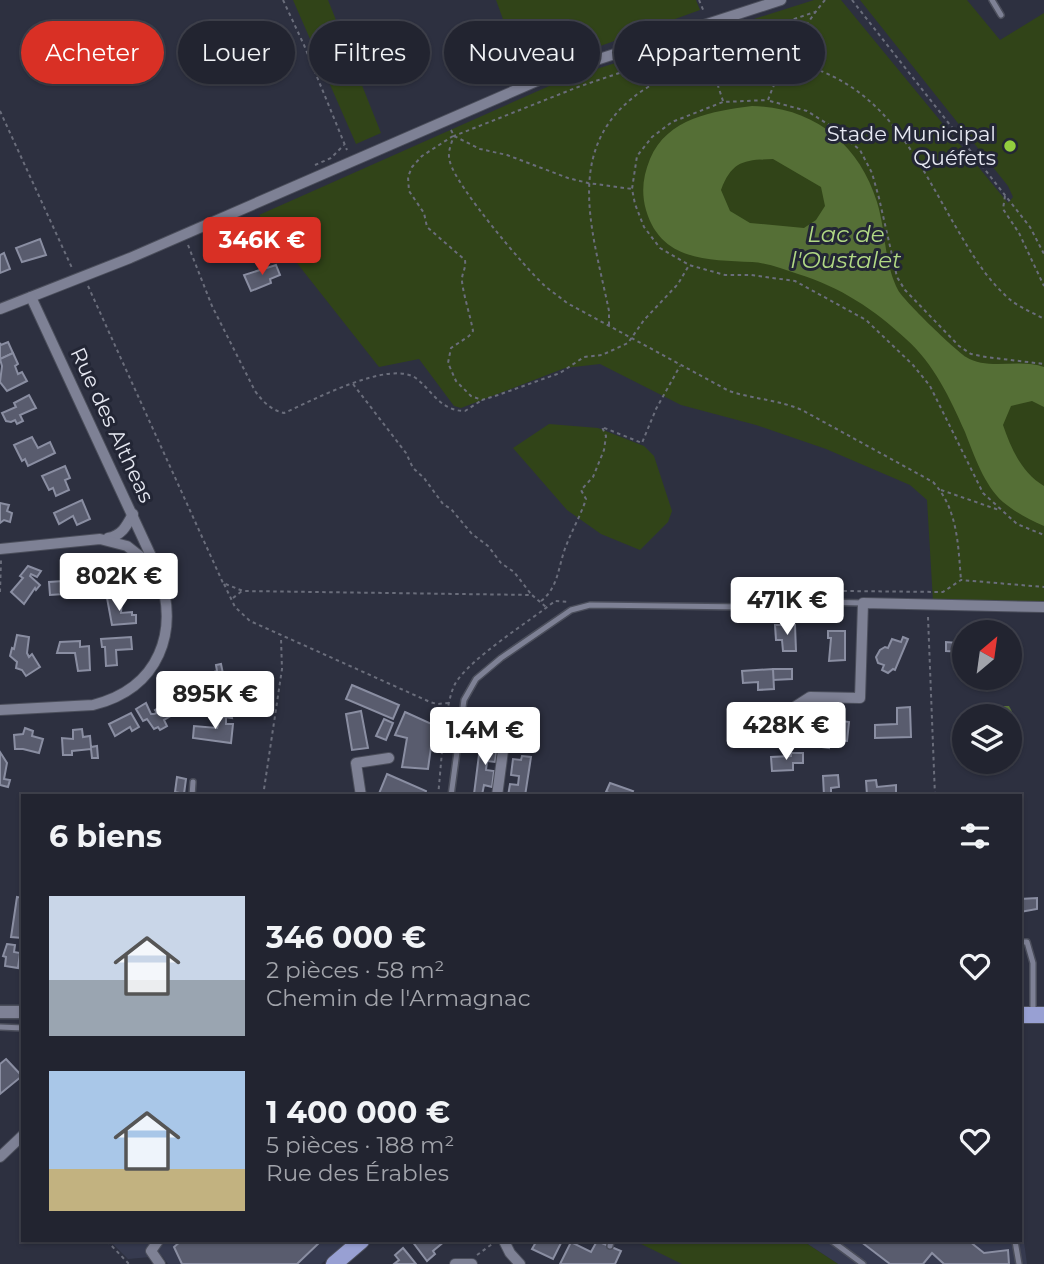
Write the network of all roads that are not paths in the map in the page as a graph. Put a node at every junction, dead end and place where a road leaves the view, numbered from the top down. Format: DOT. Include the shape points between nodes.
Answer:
graph roads {
  1 [pos="781,0"];
  2 [pos="992,0"];
  3 [pos="1001,15"];
  4 [pos="31,297"];
  5 [pos="0,309"];
  6 [pos="133,514"];
  7 [pos="100,539"];
  8 [pos="1,548"];
  9 [pos="158,571"];
  10 [pos="863,603"];
  11 [pos="1044,607"];
  12 [pos="796,706"];
  13 [pos="0,710"];
  14 [pos="504,743"];
  15 [pos="389,758"];
  16 [pos="193,782"];
  17 [pos="192,794"];
  18 [pos="361,794"];
  19 [pos="451,794"];
  20 [pos="497,794"];
  21 [pos="1022,942"];
  22 [pos="0,1012"];
  23 [pos="21,1012"];
  24 [pos="1032,1015"];
  25 [pos="0,1027"];
  26 [pos="21,1028"];
  27 [pos="21,1137"];
  28 [pos="0,1157"];
  29 [pos="360,1242"];
  30 [pos="501,1242"];
  31 [pos="833,1242"];
  32 [pos="1015,1242"];
  33 [pos="153,1243"];
  34 [pos="160,1264"];
  35 [pos="334,1264"];
  36 [pos="520,1264"];
  37 [pos="863,1264"];
  38 [pos="1018,1264"];
  1 -- 4 [label="street" via="553,74"];
  2 -- 3 [label="lane"];
  4 -- 5 [label="street"];
  4 -- 6 [label="street, Rue des Altheas"];
  6 -- 7 [label="street" via="124,531"];
  6 -- 9 [label="street, Rue des Altheas"];
  7 -- 8 [label="street"];
  7 -- 9 [label="street" via="127,546"];
  9 -- 13 [label="street, Rue des Altheas" via="168,607 166,638 142,680 93,705"];
  10 -- 11 [label="street"];
  10 -- 12 [label="street" via="860,698 810,697"];
  10 -- 19 [label="lane" via="778,601 745,607 590,606 571,610 501,658 470,688 464,700"];
  14 -- 20 [label="street"];
  15 -- 18 [label="street" via="356,763"];
  16 -- 17 [label="lane"];
  21 -- 24 [label="lane" via="1027,942 1033,963"];
  22 -- 23 [label="street"];
  25 -- 26 [label="lane"];
  27 -- 28 [label="street"];
  29 -- 35 [label="main road"];
  30 -- 36 [label="street"];
  31 -- 37 [label="lane"];
  32 -- 38 [label="lane"];
  33 -- 34 [label="street" via="151,1251"];
}
